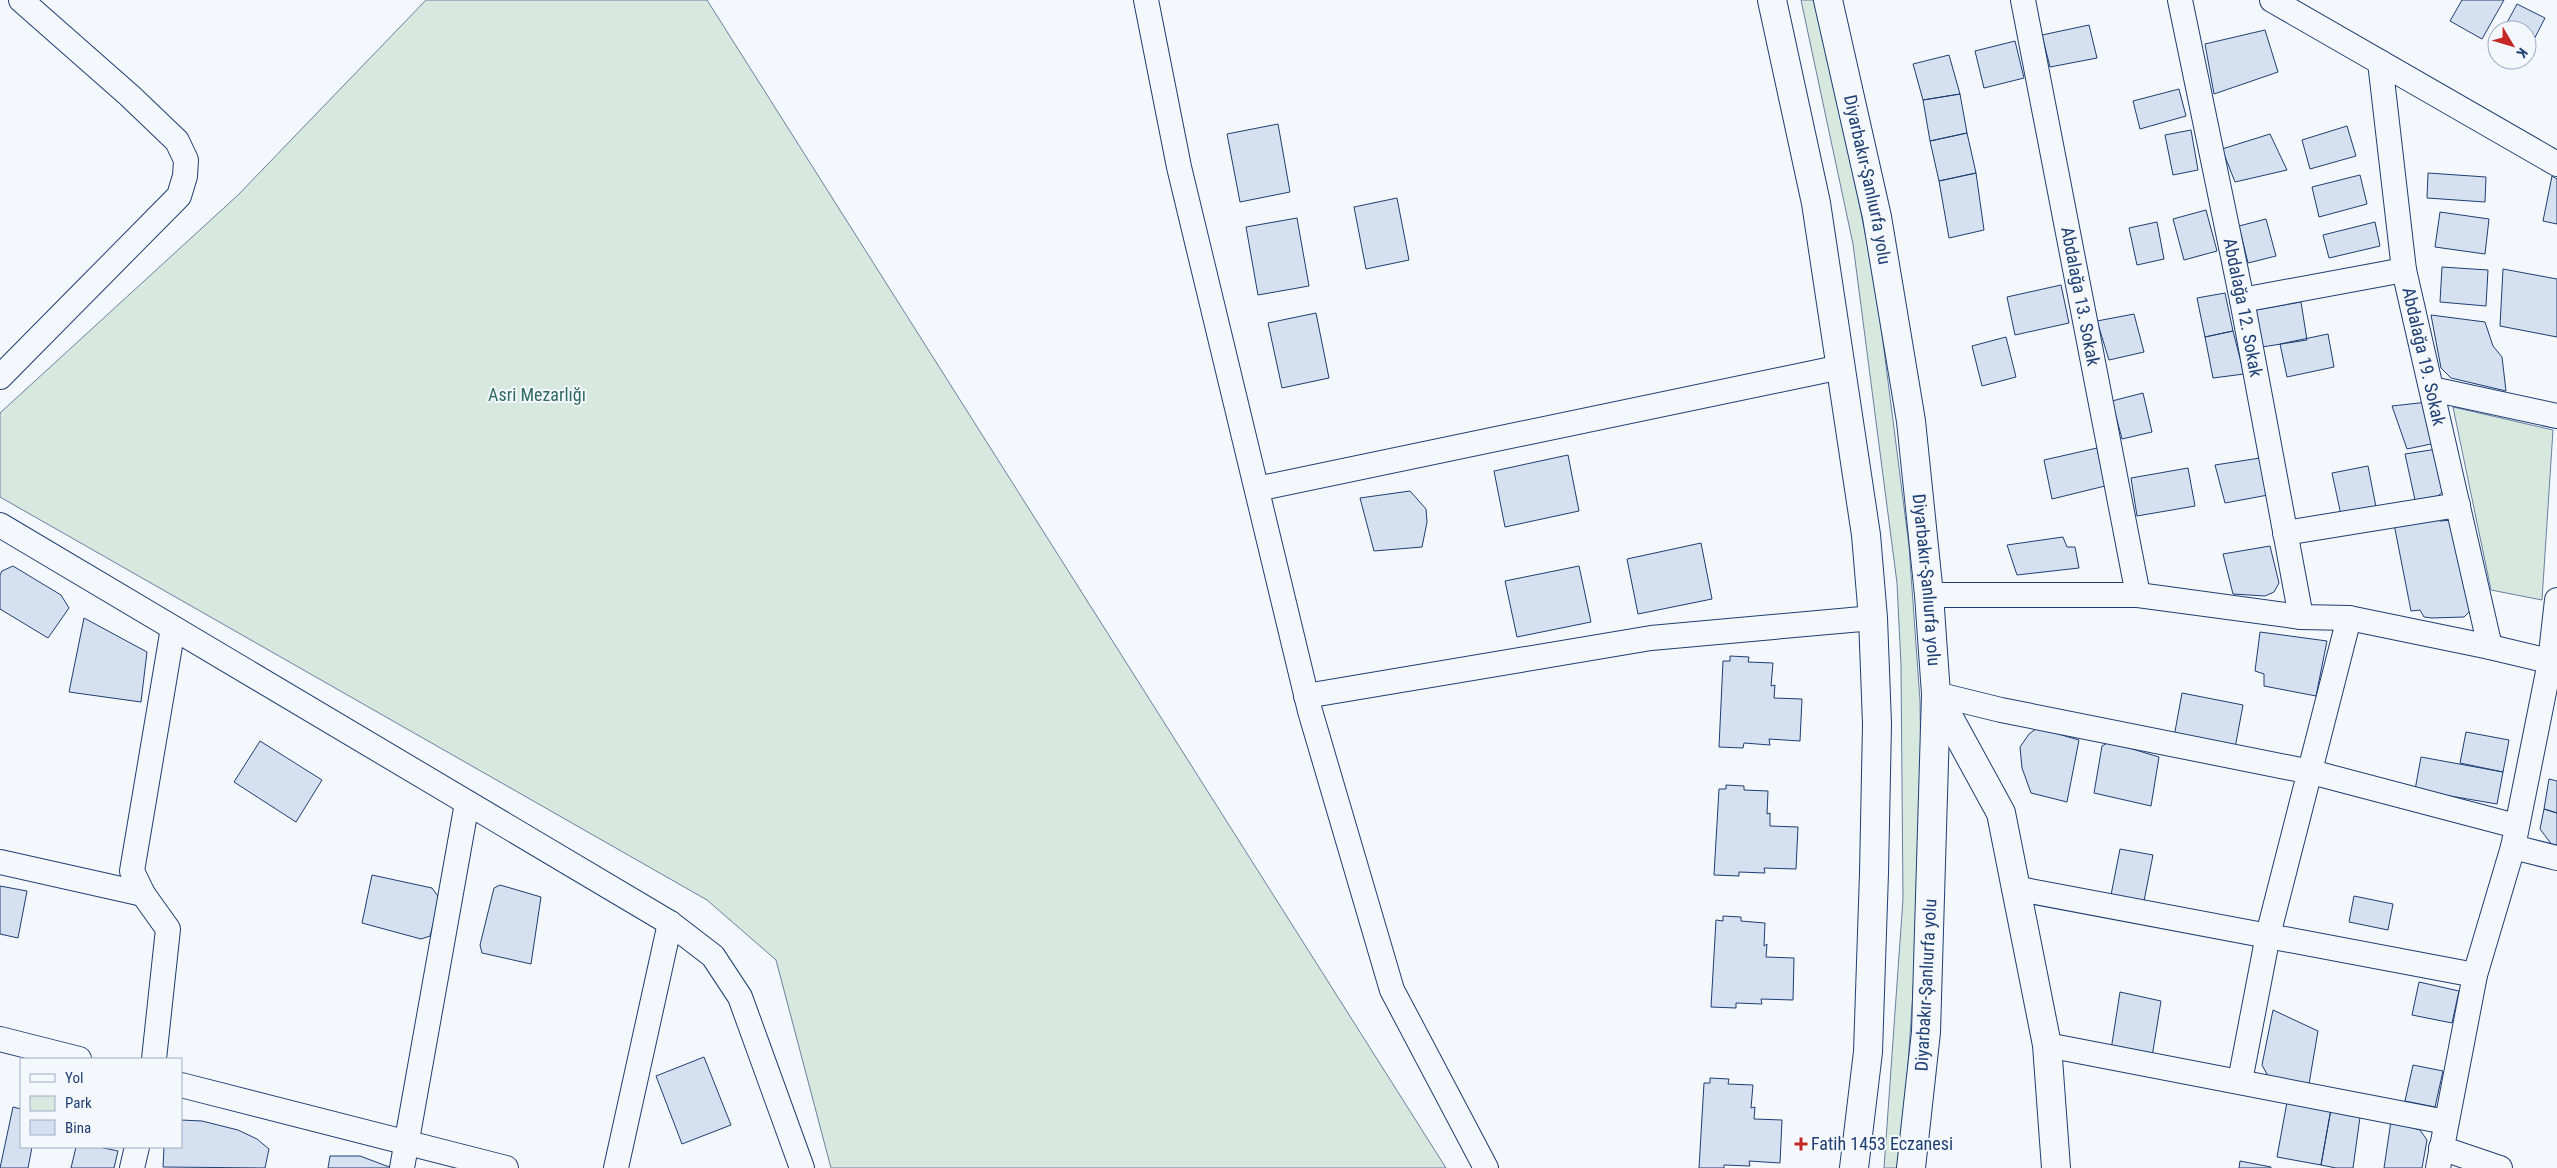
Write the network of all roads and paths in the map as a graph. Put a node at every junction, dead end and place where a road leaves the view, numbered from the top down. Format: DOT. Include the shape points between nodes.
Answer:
graph roads {
  1 [pos="21,0"];
  2 [pos="1146,0"];
  3 [pos="1772,0"];
  4 [pos="1828,0"];
  5 [pos="2023,0"];
  6 [pos="2180,0"];
  7 [pos="2272,0"];
  8 [pos="2380,62"];
  9 [pos="2557,164"];
  10 [pos="2404,270"];
  11 [pos="2242,300"];
  12 [pos="1842,367"];
  13 [pos="0,377"];
  14 [pos="2432,389"];
  15 [pos="2557,416"];
  16 [pos="1257,489"];
  17 [pos="2458,505"];
  18 [pos="0,525"];
  19 [pos="2285,533"];
  20 [pos="1929,595"];
  21 [pos="2138,595"];
  22 [pos="2557,600"];
  23 [pos="2301,617"];
  24 [pos="1873,618"];
  25 [pos="2349,618"];
  26 [pos="173,628"];
  27 [pos="2490,647"];
  28 [pos="2553,663"];
  29 [pos="1936,694"];
  30 [pos="1306,696"];
  31 [pos="2311,772"];
  32 [pos="467,802"];
  33 [pos="2514,837"];
  34 [pos="2557,858"];
  35 [pos="0,862"];
  36 [pos="2014,888"];
  37 [pos="143,894"];
  38 [pos="670,923"];
  39 [pos="2268,935"];
  40 [pos="2475,974"];
  41 [pos="0,1039"];
  42 [pos="2047,1045"];
  43 [pos="75,1058"];
  44 [pos="154,1058"];
  45 [pos="2240,1081"];
  46 [pos="182,1085"];
  47 [pos="2446,1122"];
  48 [pos="407,1143"];
  49 [pos="137,1148"];
  50 [pos="2439,1158"];
  51 [pos="132,1168"];
  52 [pos="402,1168"];
  53 [pos="506,1168"];
  54 [pos="616,1168"];
  55 [pos="802,1168"];
  56 [pos="1486,1168"];
  57 [pos="1854,1168"];
  58 [pos="1911,1168"];
  59 [pos="2056,1168"];
  60 [pos="2500,1168"];
  1 -- 13 [label="street" via="177,141 186,160 179,196"];
  2 -- 16 [label="street" via="1179,167"];
  3 -- 12 [label="main road" via="1816,203"];
  4 -- 20 [label="main road, Diyarbakır-Şanlıurfa yolu" via="1877,217 1911,421"];
  5 -- 21 [label="street, Abdalağa 13. Sokak"];
  6 -- 11 [label="street, Abdalağa 12. Sokak"];
  7 -- 8 [label="street"];
  8 -- 9 [label="street"];
  8 -- 10 [label="street, Abdalağa 19. Sokak"];
  10 -- 11 [label="street"];
  10 -- 14 [label="street, Abdalağa 19. Sokak"];
  11 -- 19 [label="street, Abdalağa 12. Sokak"];
  12 -- 16 [label="street"];
  12 -- 24 [label="main road" via="1866,535"];
  14 -- 15 [label="street"];
  14 -- 17 [label="street, Abdalağa 19. Sokak"];
  16 -- 30 [label="street"];
  17 -- 19 [label="street"];
  17 -- 27 [label="street, Abdalağa 19. Sokak"];
  18 -- 26 [label="street"];
  19 -- 23 [label="street, Abdalağa 12. Sokak"];
  20 -- 21 [label="street"];
  20 -- 29 [label="main road, Diyarbakır-Şanlıurfa yolu"];
  21 -- 23 [label="street"];
  22 -- 28 [label="street"];
  23 -- 25 [label="street"];
  24 -- 30 [label="street" via="1651,638"];
  24 -- 57 [label="main road" via="1876,724 1873,913 1868,1052"];
  25 -- 27 [label="street"];
  25 -- 31 [label="street"];
  26 -- 32 [label="street"];
  26 -- 37 [label="street" via="132,871"];
  27 -- 28 [label="street"];
  28 -- 33 [label="street"];
  29 -- 31 [label="street"];
  29 -- 36 [label="main road" via="2001,813"];
  29 -- 58 [label="main road, Diyarbakır-Şanlıurfa yolu" via="1926,1032"];
  30 -- 56 [label="street" via="1392,990"];
  31 -- 33 [label="street"];
  31 -- 39 [label="street"];
  32 -- 38 [label="street"];
  32 -- 48 [label="street"];
  33 -- 34 [label="street"];
  33 -- 40 [label="street"];
  35 -- 37 [label="street"];
  36 -- 39 [label="street"];
  36 -- 42 [label="main road"];
  37 -- 44 [label="street" via="168,929"];
  38 -- 54 [label="street"];
  38 -- 55 [label="street" via="713,956 740,997"];
  39 -- 40 [label="street"];
  39 -- 45 [label="street"];
  40 -- 47 [label="street"];
  41 -- 43 [label="street"];
  42 -- 45 [label="street"];
  42 -- 59 [label="main road"];
  45 -- 47 [label="street"];
  46 -- 48 [label="street"];
  47 -- 50 [label="street"];
  48 -- 52 [label="street"];
  48 -- 53 [label="street"];
  49 -- 51 [label="street"];
  50 -- 60 [label="street"];
}
